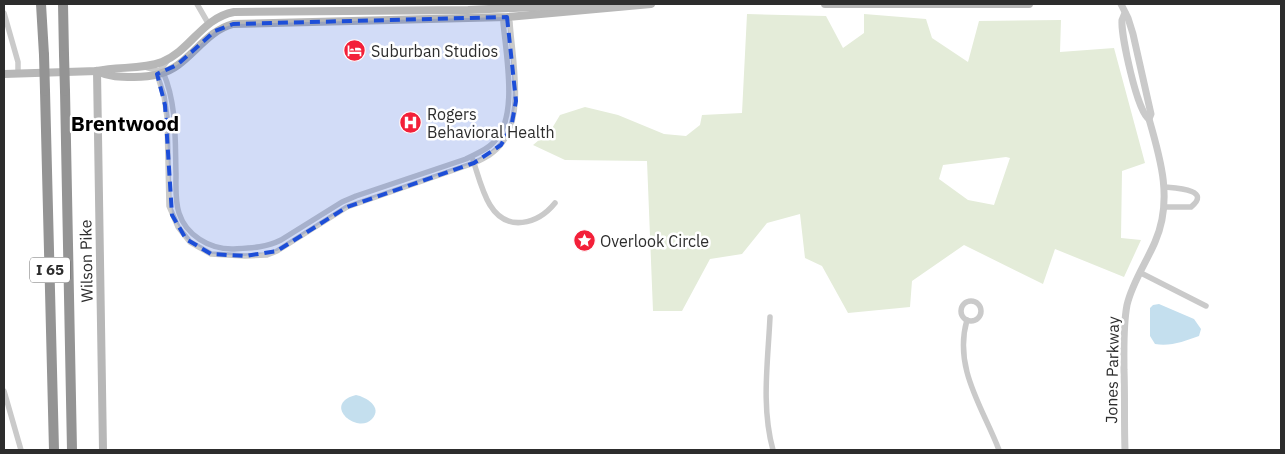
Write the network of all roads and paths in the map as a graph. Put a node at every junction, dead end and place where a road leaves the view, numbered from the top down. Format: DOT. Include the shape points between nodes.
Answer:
graph roads {
  1 [pos="43,4"];
  2 [pos="63,4"];
  3 [pos="197,4"];
  4 [pos="651,4"];
  5 [pos="825,4"];
  6 [pos="932,4"];
  7 [pos="1029,4"];
  8 [pos="1121,4"];
  9 [pos="600,7"];
  10 [pos="4,13"];
  11 [pos="1125,13"];
  12 [pos="506,18"];
  13 [pos="208,23"];
  14 [pos="170,57"];
  15 [pos="143,66"];
  16 [pos="97,71"];
  17 [pos="160,72"];
  18 [pos="18,73"];
  19 [pos="4,74"];
  20 [pos="1149,120"];
  21 [pos="472,156"];
  22 [pos="474,163"];
  23 [pos="1164,187"];
  24 [pos="555,203"];
  25 [pos="1164,207"];
  26 [pos="1141,273"];
  27 [pos="1206,306"];
  28 [pos="770,317"];
  29 [pos="967,320"];
  30 [pos="4,391"];
  31 [pos="21,450"];
  32 [pos="54,450"];
  33 [pos="72,450"];
  34 [pos="103,450"];
  35 [pos="773,450"];
  36 [pos="999,450"];
  37 [pos="1125,450"];
  1 -- 32 [label="highway, I 65, bridge"];
  2 -- 33 [label="highway, I 65, bridge"];
  3 -- 13 [label="street"];
  4 -- 9 [label="main road"];
  5 -- 6 [label="main road"];
  6 -- 7 [label="main road"];
  8 -- 11 [label="street, Jones Parkway"];
  9 -- 12 [label="main road"];
  9 -- 13 [label="main road" via="244,12 222,15"];
  10 -- 18 [label="street"];
  11 -- 20 [label="street, Jones Parkway" via="1140,64 1151,114"];
  11 -- 20 [label="street, Jones Parkway" via="1122,20 1127,55 1142,112"];
  12 -- 17 [label="main road" via="233,24 214,31 177,65"];
  12 -- 21 [label="street" via="503,22 509,110 494,143"];
  12 -- 22 [label="street" via="510,22 515,113 501,145"];
  13 -- 14 [label="main road"];
  14 -- 15 [label="main road"];
  14 -- 17 [label="street"];
  15 -- 16 [label="main road"];
  15 -- 17 [label="street"];
  16 -- 17 [label="main road" via="109,77 140,77"];
  16 -- 18 [label="main road"];
  16 -- 34 [label="main road, Wilson Pike"];
  17 -- 21 [label="street" via="171,96 175,122 179,214 198,238 216,247 270,245 356,196"];
  17 -- 22 [label="street" via="166,105 172,215 186,239 211,254 267,255 347,207"];
  18 -- 19 [label="main road"];
  20 -- 23 [label="street, Jones Parkway"];
  21 -- 22 [label="street"];
  22 -- 24 [label="street" via="489,204 507,220 532,221"];
  23 -- 25 [label="street, Jones Parkway"];
  23 -- 25 [label="street" via="1191,190 1196,194 1196,200 1188,208"];
  25 -- 26 [label="street, Jones Parkway" via="1156,241"];
  26 -- 27 [label="street"];
  26 -- 37 [label="street, Jones Parkway" via="1129,298 1124,327"];
  28 -- 35 [label="street" via="766,419"];
  29 -- 36 [label="street" via="963,340 968,377"];
  30 -- 31 [label="street"];
}
